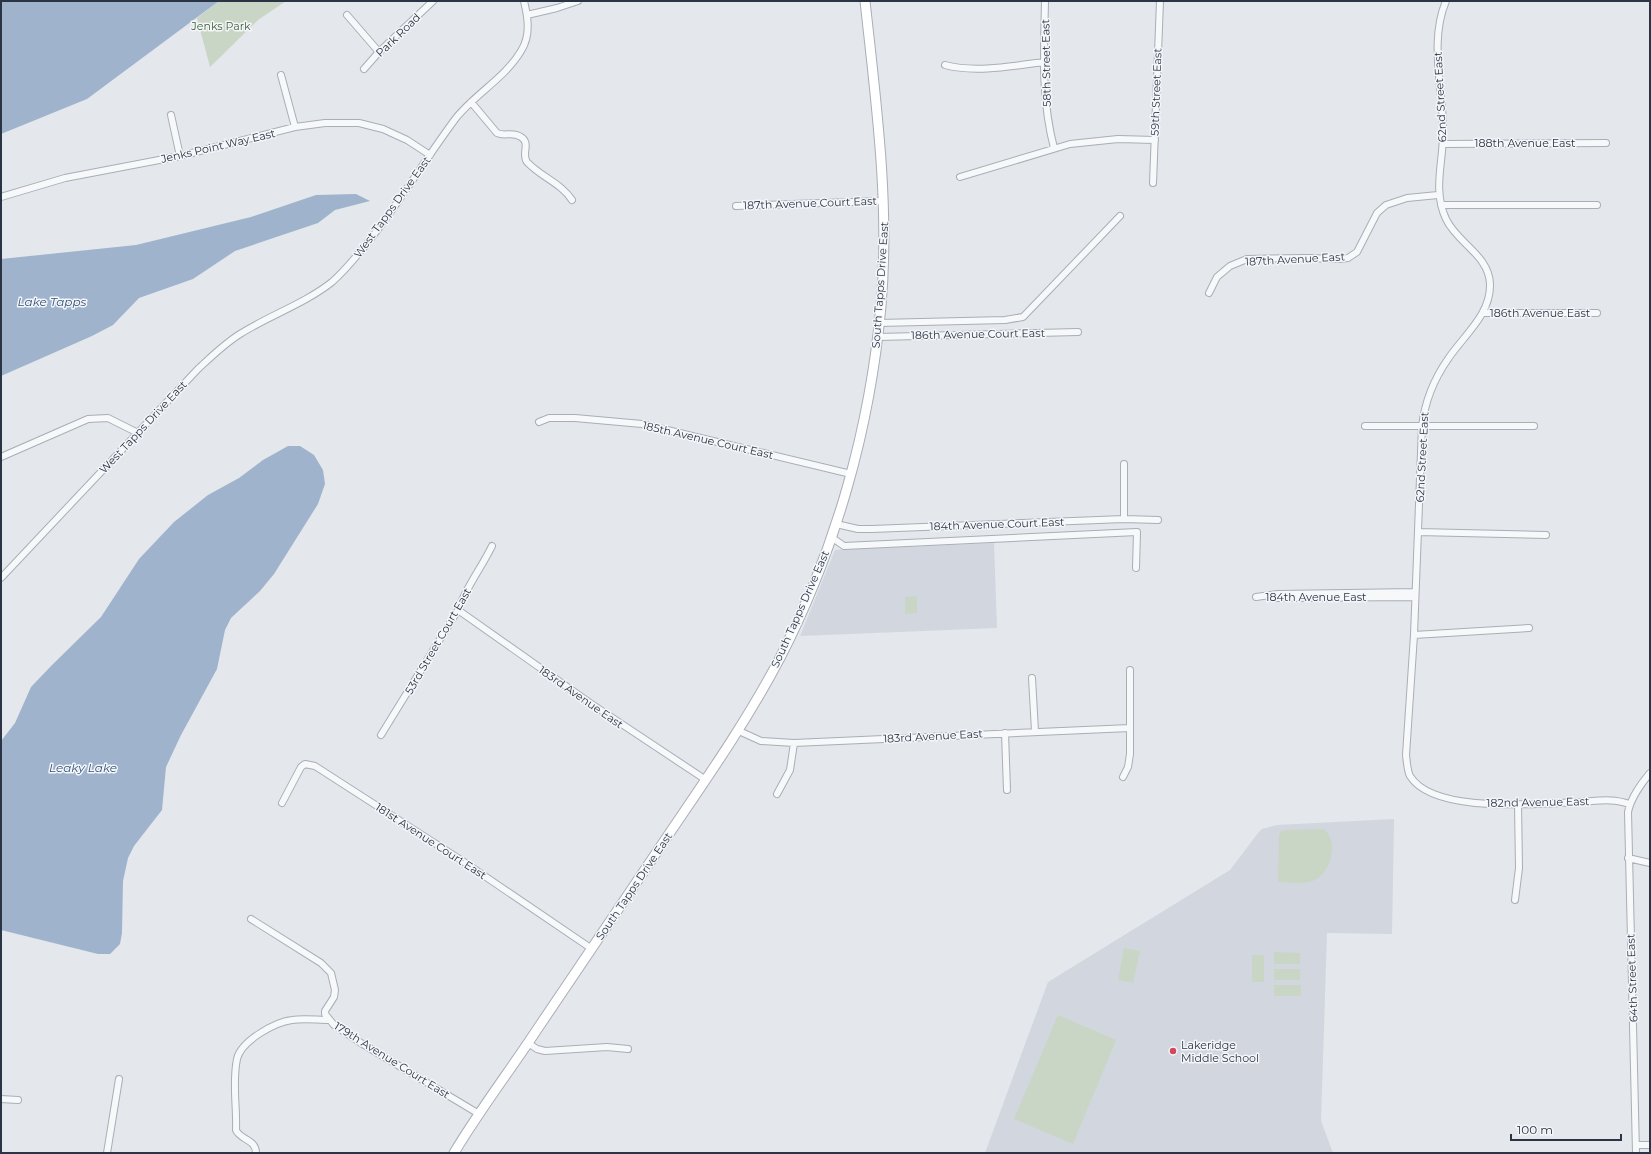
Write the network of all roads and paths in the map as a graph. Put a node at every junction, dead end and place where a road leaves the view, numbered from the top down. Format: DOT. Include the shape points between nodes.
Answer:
graph roads {
  1 [pos="433,1"];
  2 [pos="524,1"];
  3 [pos="578,1"];
  4 [pos="865,1"];
  5 [pos="1045,1"];
  6 [pos="1160,1"];
  7 [pos="1446,1"];
  8 [pos="347,15"];
  9 [pos="527,15"];
  10 [pos="379,52"];
  11 [pos="1044,62"];
  12 [pos="945,64"];
  13 [pos="364,69"];
  14 [pos="281,75"];
  15 [pos="471,102"];
  16 [pos="171,115"];
  17 [pos="295,127"];
  18 [pos="1155,140"];
  19 [pos="1606,143"];
  20 [pos="1443,144"];
  21 [pos="1054,148"];
  22 [pos="430,155"];
  23 [pos="180,156"];
  24 [pos="960,177"];
  25 [pos="1153,182"];
  26 [pos="1438,195"];
  27 [pos="1,197"];
  28 [pos="572,200"];
  29 [pos="884,201"];
  30 [pos="1441,205"];
  31 [pos="1597,205"];
  32 [pos="736,206"];
  33 [pos="1120,216"];
  34 [pos="1208,293"];
  35 [pos="1483,313"];
  36 [pos="1597,313"];
  37 [pos="879,323"];
  38 [pos="1078,332"];
  39 [pos="878,337"];
  40 [pos="539,422"];
  41 [pos="1365,426"];
  42 [pos="1422,426"];
  43 [pos="1534,426"];
  44 [pos="138,433"];
  45 [pos="1,457"];
  46 [pos="1124,464"];
  47 [pos="851,474"];
  48 [pos="1124,519"];
  49 [pos="1158,520"];
  50 [pos="836,524"];
  51 [pos="1418,532"];
  52 [pos="1546,535"];
  53 [pos="831,537"];
  54 [pos="492,546"];
  55 [pos="1136,568"];
  56 [pos="1,578"];
  57 [pos="1415,594"];
  58 [pos="458,610"];
  59 [pos="1529,628"];
  60 [pos="1414,635"];
  61 [pos="1130,670"];
  62 [pos="1032,678"];
  63 [pos="1130,728"];
  64 [pos="739,730"];
  65 [pos="1035,731"];
  66 [pos="1005,733"];
  67 [pos="381,735"];
  68 [pos="794,743"];
  69 [pos="1650,773"];
  70 [pos="1123,777"];
  71 [pos="706,780"];
  72 [pos="1413,780"];
  73 [pos="1007,790"];
  74 [pos="777,794"];
  75 [pos="282,803"];
  76 [pos="1518,804"];
  77 [pos="1629,804"];
  78 [pos="1628,858"];
  79 [pos="1650,863"];
  80 [pos="1515,900"];
  81 [pos="251,919"];
  82 [pos="592,949"];
  83 [pos="329,1020"];
  84 [pos="528,1043"];
  85 [pos="628,1049"];
  86 [pos="119,1079"];
  87 [pos="1,1099"];
  88 [pos="18,1100"];
  89 [pos="480,1114"];
  90 [pos="1636,1145"];
  91 [pos="1650,1145"];
  92 [pos="107,1153"];
  93 [pos="256,1153"];
  94 [pos="454,1153"];
  95 [pos="1636,1153"];
  1 -- 10 [label="street, Park Road"];
  2 -- 9 [label="street, West Tapps Drive East"];
  3 -- 9 [label="street"];
  4 -- 29 [label="street, South Tapps Drive East"];
  5 -- 11 [label="street, 58th Street East"];
  6 -- 18 [label="street, 59th Street East"];
  7 -- 20 [label="street, 62nd Street East" via="1438,38"];
  8 -- 10 [label="street"];
  9 -- 15 [label="street, West Tapps Drive East" via="527,36 522,50 505,72"];
  10 -- 13 [label="street, Park Road"];
  11 -- 12 [label="street" via="968,68 956,68"];
  11 -- 21 [label="street, 58th Street East" via="1045,104"];
  14 -- 17 [label="street"];
  15 -- 22 [label="street, West Tapps Drive East"];
  15 -- 28 [label="street" via="501,135 514,134 522,138 526,145 524,155 527,161 567,192"];
  16 -- 23 [label="street"];
  17 -- 22 [label="street, Jenks Point Way East" via="334,122 359,124 395,134"];
  17 -- 23 [label="street, Jenks Point Way East"];
  18 -- 21 [label="street" via="1102,140"];
  18 -- 25 [label="street, 59th Street East"];
  19 -- 20 [label="street, 188th Avenue East"];
  20 -- 26 [label="street, 62nd Street East"];
  21 -- 24 [label="street"];
  22 -- 44 [label="street, West Tapps Drive East" via="360,252 338,276 314,295 240,334 220,348"];
  23 -- 27 [label="street, Jenks Point Way East" via="65,178"];
  26 -- 30 [label="street, 62nd Street East"];
  26 -- 34 [label="street, 187th Avenue East" via="1407,198 1386,205 1377,213 1357,252 1348,258 1247,259 1230,266 1217,277"];
  29 -- 32 [label="street, 187th Avenue Court East"];
  29 -- 37 [label="street, South Tapps Drive East" via="884,259"];
  30 -- 31 [label="street"];
  30 -- 35 [label="street, 62nd Street East" via="1449,225 1478,256 1489,273 1490,294"];
  33 -- 37 [label="street, 186th Avenue Court East" via="1023,317 1005,320"];
  35 -- 36 [label="street, 186th Avenue East"];
  35 -- 42 [label="street, 62nd Street East" via="1437,376 1427,398"];
  37 -- 39 [label="street, South Tapps Drive East"];
  38 -- 39 [label="street, 186th Avenue Court East"];
  39 -- 47 [label="street, South Tapps Drive East" via="866,409"];
  40 -- 47 [label="street, 185th Avenue Court East" via="549,418 575,418 642,424"];
  41 -- 42 [label="street"];
  42 -- 43 [label="street"];
  42 -- 51 [label="street, 62nd Street East"];
  44 -- 45 [label="street" via="108,418 96,417 80,421"];
  44 -- 56 [label="street, West Tapps Drive East"];
  46 -- 48 [label="street"];
  47 -- 50 [label="street, South Tapps Drive East"];
  48 -- 49 [label="street, 184th Avenue Court East"];
  48 -- 50 [label="street, 184th Avenue Court East" via="872,529"];
  50 -- 53 [label="street, South Tapps Drive East"];
  51 -- 52 [label="street"];
  51 -- 57 [label="street, 62nd Street East"];
  53 -- 55 [label="street" via="844,546 1137,532"];
  53 -- 64 [label="street, South Tapps Drive East" via="811,591 789,639"];
  54 -- 58 [label="street, 53rd Street Court East" via="462,598"];
  57 -- 57 [label="street, 184th Avenue East" via="1278,594 1256,597"];
  57 -- 60 [label="street, 62nd Street East"];
  58 -- 67 [label="street, 53rd Street Court East"];
  58 -- 71 [label="street, 183rd Avenue East" via="608,716"];
  59 -- 60 [label="street"];
  60 -- 72 [label="street, 62nd Street East" via="1406,755 1409,774"];
  61 -- 63 [label="street"];
  62 -- 65 [label="street"];
  63 -- 65 [label="street, 183rd Avenue East"];
  63 -- 70 [label="street" via="1130,754"];
  64 -- 68 [label="street, 183rd Avenue East" via="761,741"];
  64 -- 71 [label="street, South Tapps Drive East"];
  65 -- 66 [label="street, 183rd Avenue East"];
  66 -- 68 [label="street, 183rd Avenue East"];
  66 -- 73 [label="street"];
  68 -- 74 [label="street" via="790,770"];
  69 -- 77 [label="street"];
  71 -- 82 [label="street, South Tapps Drive East"];
  72 -- 76 [label="street, 182nd Avenue East" via="1421,787 1450,799 1480,804"];
  75 -- 82 [label="street, 181st Avenue Court East" via="301,767 305,764 315,766 464,862"];
  76 -- 77 [label="street, 182nd Avenue East" via="1614,800"];
  76 -- 80 [label="street" via="1519,868"];
  77 -- 78 [label="street, 64th Street East"];
  78 -- 79 [label="street"];
  78 -- 90 [label="street, 64th Street East"];
  81 -- 83 [label="street, 179th Avenue Court East" via="321,963 331,973 335,990 325,1011"];
  82 -- 84 [label="street, South Tapps Drive East"];
  83 -- 89 [label="street, 179th Avenue Court East" via="361,1043"];
  83 -- 93 [label="street" via="282,1022 250,1042 239,1054 234,1084 236,1130 255,1146"];
  84 -- 85 [label="street" via="545,1051 607,1047"];
  84 -- 89 [label="street, South Tapps Drive East"];
  86 -- 92 [label="street"];
  87 -- 88 [label="street"];
  89 -- 94 [label="street, South Tapps Drive East"];
  90 -- 91 [label="street"];
  90 -- 95 [label="street, 64th Street East"];
}
